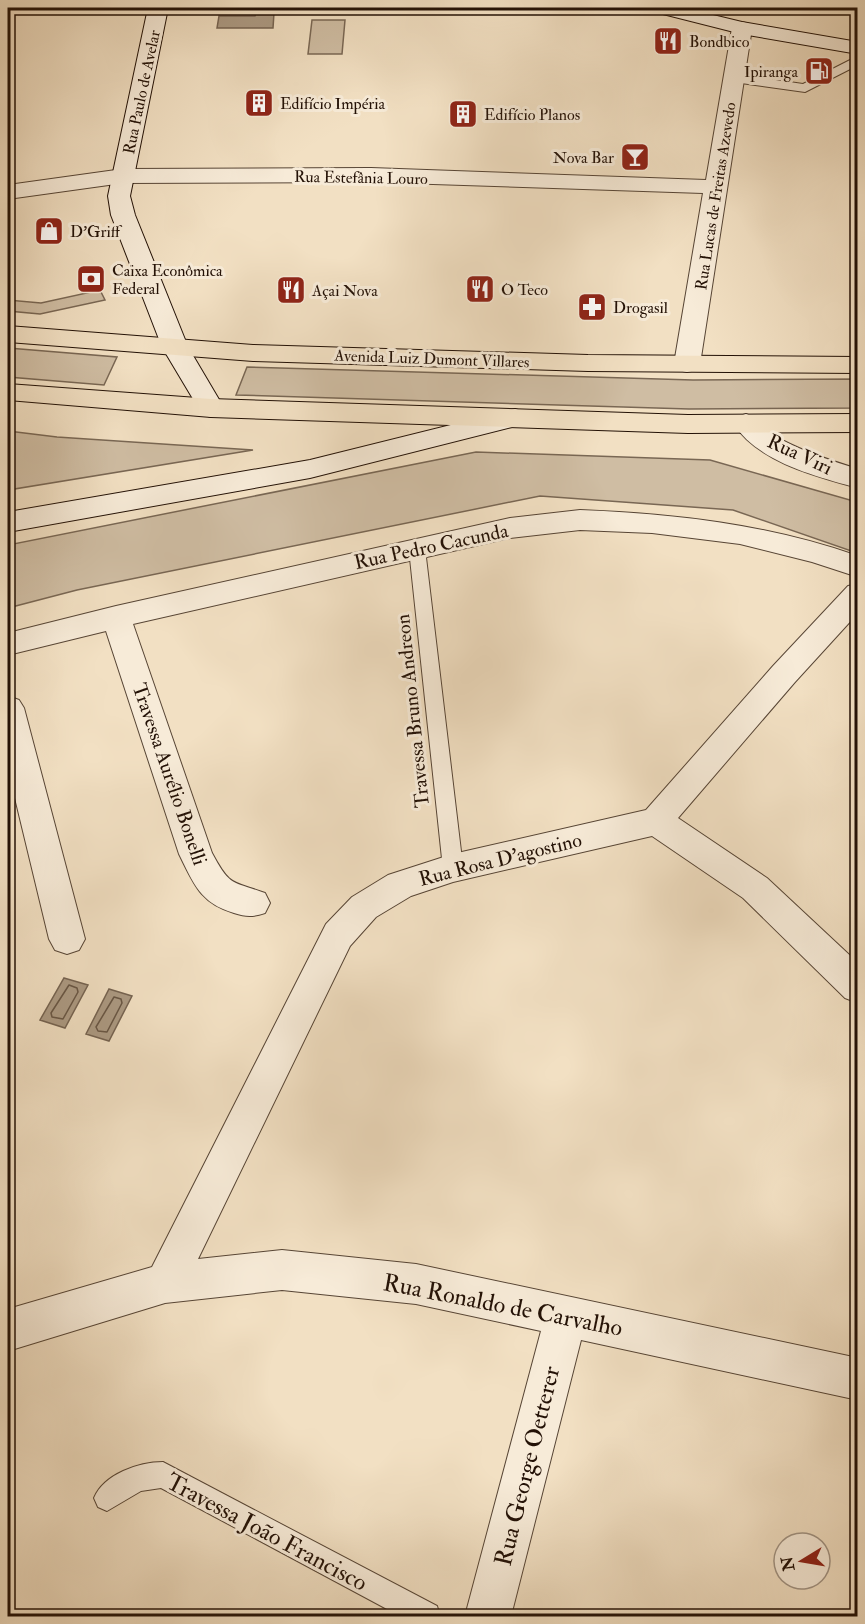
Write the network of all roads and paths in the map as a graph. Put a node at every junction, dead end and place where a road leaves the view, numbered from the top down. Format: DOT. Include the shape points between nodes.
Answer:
graph roads {
  1 [pos="158,8"];
  2 [pos="662,8"];
  3 [pos="742,28"];
  4 [pos="858,48"];
  5 [pos="858,60"];
  6 [pos="734,78"];
  7 [pos="123,176"];
  8 [pos="716,187"];
  9 [pos="8,192"];
  10 [pos="8,334"];
  11 [pos="175,347"];
  12 [pos="687,364"];
  13 [pos="858,365"];
  14 [pos="8,392"];
  15 [pos="211,408"];
  16 [pos="515,418"];
  17 [pos="746,423"];
  18 [pos="858,423"];
  19 [pos="858,479"];
  20 [pos="8,522"];
  21 [pos="417,549"];
  22 [pos="858,567"];
  23 [pos="858,594"];
  24 [pos="116,617"];
  25 [pos="8,644"];
  26 [pos="8,708"];
  27 [pos="656,821"];
  28 [pos="453,868"];
  29 [pos="253,903"];
  30 [pos="67,939"];
  31 [pos="858,987"];
  32 [pos="165,1283"];
  33 [pos="566,1316"];
  34 [pos="8,1330"];
  35 [pos="858,1379"];
  36 [pos="107,1498"];
  37 [pos="427,1617"];
  38 [pos="488,1617"];
  1 -- 7 [label="street, Rua Paulo de Avelar"];
  2 -- 3 [label="street"];
  3 -- 4 [label="street"];
  3 -- 6 [label="street, Rua Lucas de Freitas Azevedo"];
  5 -- 6 [label="lane" via="805,88"];
  6 -- 8 [label="street, Rua Lucas de Freitas Azevedo"];
  7 -- 8 [label="street, Rua Estefânia Louro" via="371,175"];
  7 -- 9 [label="street, Rua Estefânia Louro"];
  7 -- 11 [label="street, Rua Paulo de Avelar" via="119,196 123,215"];
  8 -- 12 [label="street, Rua Lucas de Freitas Azevedo"];
  10 -- 11 [label="main road, Avenida Luiz Dumont Villares"];
  11 -- 12 [label="main road, Avenida Luiz Dumont Villares" via="275,354"];
  11 -- 15 [label="street, Rua Paulo de Avelar"];
  12 -- 13 [label="main road, Avenida Luiz Dumont Villares"];
  14 -- 15 [label="main road"];
  15 -- 16 [label="main road"];
  16 -- 17 [label="main road"];
  16 -- 20 [label="street" via="310,469"];
  17 -- 18 [label="main road"];
  17 -- 19 [label="street, Rua Viri" via="772,446 809,464"];
  21 -- 22 [label="street, Rua Pedro Cacunda" via="510,528 580,520 652,523 740,534"];
  21 -- 24 [label="street, Rua Pedro Cacunda"];
  21 -- 28 [label="lane, Travessa Bruno Andreon"];
  23 -- 27 [label="street"];
  24 -- 25 [label="street, Rua Pedro Cacunda"];
  24 -- 29 [label="street, Travessa Aurélio Bonelli" via="196,854 212,886 233,901"];
  26 -- 30 [label="street"];
  27 -- 28 [label="street, Rua Rosa D'agostino"];
  27 -- 31 [label="street" via="755,888"];
  28 -- 32 [label="street, Rua Rosa D'agostino" via="400,885 364,907 338,935"];
  32 -- 33 [label="street, Rua Ronaldo de Carvalho" via="282,1270 416,1284"];
  32 -- 34 [label="street, Rua Ronaldo de Carvalho"];
  33 -- 35 [label="street, Rua Ronaldo de Carvalho"];
  33 -- 38 [label="street, Rua George Oetterer"];
  36 -- 37 [label="lane, Travessa João Francisco" via="146,1474 163,1475"];
}
